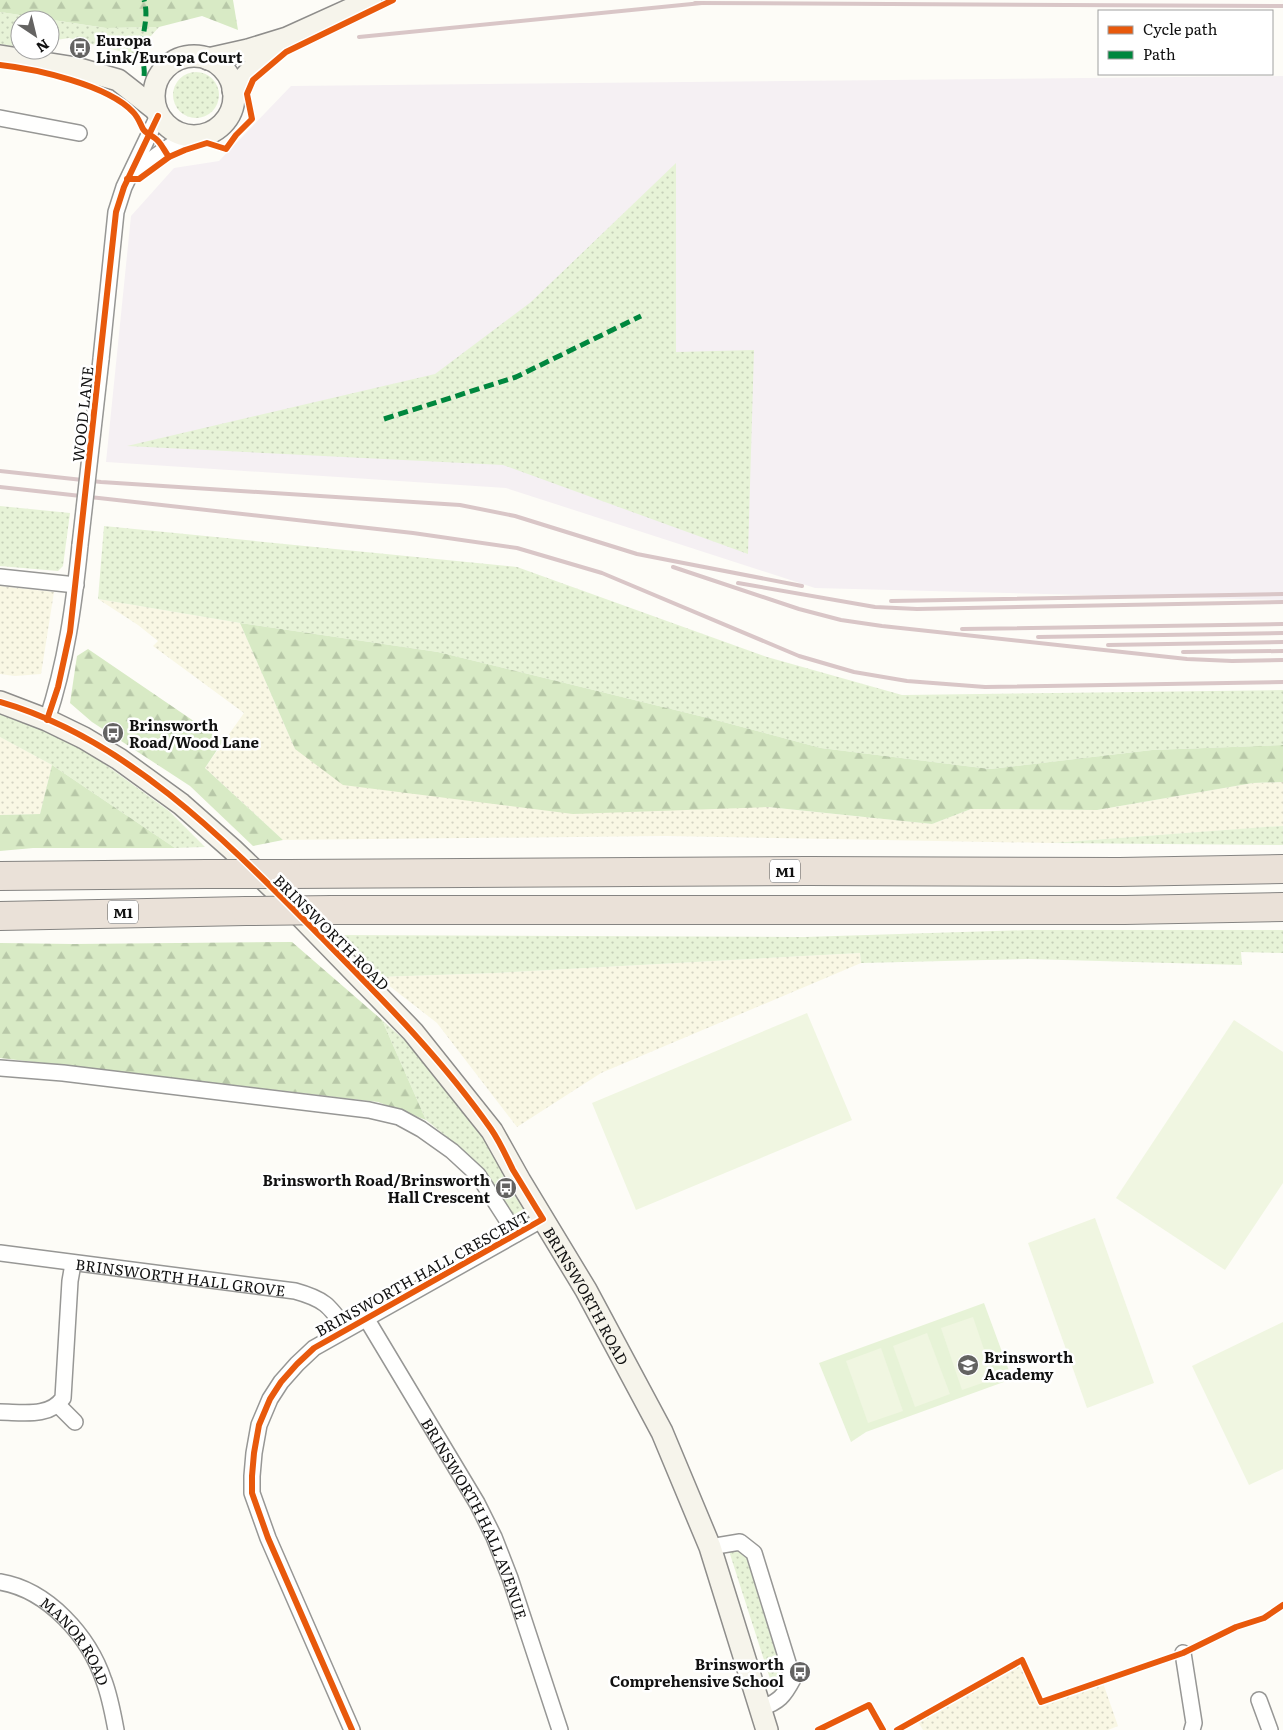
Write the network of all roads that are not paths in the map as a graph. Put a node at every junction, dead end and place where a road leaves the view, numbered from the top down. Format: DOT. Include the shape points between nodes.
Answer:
graph roads {
  1 [pos="371,0"];
  2 [pos="287,38"];
  3 [pos="0,56"];
  4 [pos="208,59"];
  5 [pos="162,72"];
  6 [pos="118,80"];
  7 [pos="233,90"];
  8 [pos="156,112"];
  9 [pos="0,118"];
  10 [pos="78,133"];
  11 [pos="186,136"];
  12 [pos="130,175"];
  13 [pos="0,577"];
  14 [pos="76,585"];
  15 [pos="0,702"];
  16 [pos="47,720"];
  17 [pos="1283,869"];
  18 [pos="0,876"];
  19 [pos="1283,906"];
  20 [pos="0,916"];
  21 [pos="0,1068"];
  22 [pos="543,1219"];
  23 [pos="516,1234"];
  24 [pos="0,1253"];
  25 [pos="73,1264"];
  26 [pos="366,1318"];
  27 [pos="346,1329"];
  28 [pos="58,1406"];
  29 [pos="0,1412"];
  30 [pos="75,1422"];
  31 [pos="710,1547"];
  32 [pos="0,1582"];
  33 [pos="1183,1653"];
  34 [pos="1260,1700"];
  35 [pos="761,1708"];
  36 [pos="116,1730"];
  37 [pos="352,1730"];
  38 [pos="560,1730"];
  39 [pos="767,1730"];
  40 [pos="1192,1730"];
  41 [pos="1270,1730"];
  1 -- 2 [label="main road"];
  2 -- 4 [label="main road"];
  2 -- 7 [label="main road"];
  3 -- 6 [label="main road" via="76,68"];
  4 -- 5 [label="main road" via="186,57 176,60"];
  4 -- 7 [label="main road" via="227,74"];
  5 -- 6 [label="main road"];
  5 -- 8 [label="main road" via="154,90"];
  6 -- 8 [label="main road"];
  7 -- 11 [label="main road" via="233,104 224,123 211,133"];
  8 -- 11 [label="main road" via="170,129"];
  8 -- 12 [label="street, WOOD LANE"];
  9 -- 10 [label="street"];
  11 -- 12 [label="street"];
  12 -- 14 [label="street, WOOD LANE, bridge" via="116,212"];
  13 -- 14 [label="street"];
  14 -- 16 [label="street, WOOD LANE" via="58,687"];
  15 -- 16 [label="main road, BRINSWORTH ROAD"];
  16 -- 22 [label="main road, BRINSWORTH ROAD" via="108,752 181,804 232,848 288,904 413,1032 456,1084 492,1131"];
  17 -- 18 [label="highway, M1, bridge"];
  19 -- 20 [label="highway, M1, bridge" via="1125,910 332,910"];
  21 -- 23 [label="street" via="369,1110 399,1117 452,1151 478,1175"];
  22 -- 23 [label="street, BRINSWORTH HALL CRESCENT"];
  22 -- 31 [label="main road, BRINSWORTH ROAD" via="586,1290 662,1432"];
  23 -- 26 [label="street, BRINSWORTH HALL CRESCENT"];
  24 -- 25 [label="street, BRINSWORTH HALL GROVE"];
  25 -- 27 [label="street, BRINSWORTH HALL GROVE" via="295,1291 324,1302 333,1309"];
  25 -- 28 [label="street" via="63,1398"];
  26 -- 27 [label="street, BRINSWORTH HALL CRESCENT"];
  26 -- 38 [label="street, BRINSWORTH HALL AVENUE" via="494,1537"];
  27 -- 37 [label="street, BRINSWORTH HALL CRESCENT" via="314,1348 281,1382 270,1399 259,1425 252,1493 268,1538"];
  28 -- 29 [label="street" via="42,1412"];
  28 -- 30 [label="street"];
  31 -- 35 [label="main road, BRINSWORTH ROAD"];
  31 -- 35 [label="street" via="740,1542 754,1553 793,1679 786,1693 774,1704"];
  32 -- 36 [label="street, MANOR ROAD" via="25,1589 41,1598 82,1639 104,1680"];
  33 -- 40 [label="street" via="1194,1723"];
  34 -- 41 [label="street"];
  35 -- 39 [label="main road, BRINSWORTH ROAD"];
}
